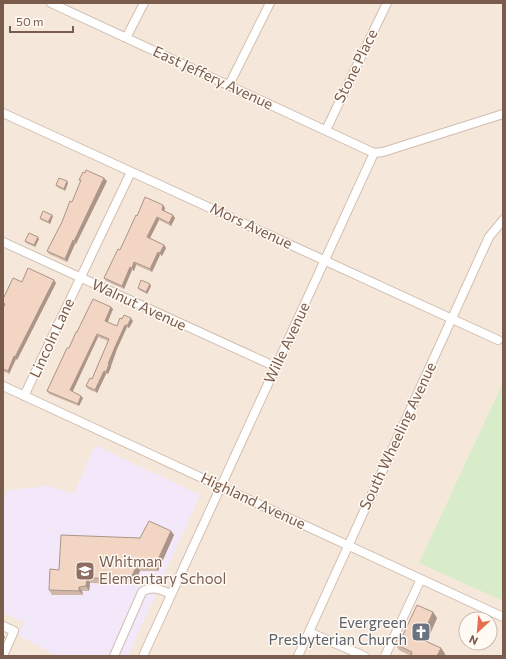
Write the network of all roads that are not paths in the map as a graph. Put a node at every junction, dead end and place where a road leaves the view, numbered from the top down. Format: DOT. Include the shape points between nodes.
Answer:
graph roads {
  1 [pos="51,3"];
  2 [pos="144,3"];
  3 [pos="270,3"];
  4 [pos="387,3"];
  5 [pos="126,38"];
  6 [pos="229,85"];
  7 [pos="3,113"];
  8 [pos="503,114"];
  9 [pos="326,130"];
  10 [pos="374,153"];
  11 [pos="132,172"];
  12 [pos="503,220"];
  13 [pos="3,242"];
  14 [pos="325,260"];
  15 [pos="80,277"];
  16 [pos="452,319"];
  17 [pos="498,340"];
  18 [pos="276,368"];
  19 [pos="3,386"];
  20 [pos="24,396"];
  21 [pos="221,487"];
  22 [pos="348,546"];
  23 [pos="421,579"];
  24 [pos="171,594"];
  25 [pos="503,617"];
  26 [pos="3,626"];
  27 [pos="309,632"];
  28 [pos="3,656"];
  29 [pos="114,656"];
  30 [pos="143,656"];
  31 [pos="298,656"];
  32 [pos="364,656"];
  33 [pos="385,656"];
  1 -- 5 [label="street, East Jeffery Avenue"];
  2 -- 5 [label="street"];
  3 -- 6 [label="street"];
  4 -- 9 [label="street, Stone Place"];
  5 -- 6 [label="street, East Jeffery Avenue"];
  6 -- 9 [label="street, East Jeffery Avenue"];
  7 -- 11 [label="street, Mors Avenue"];
  8 -- 10 [label="street"];
  9 -- 10 [label="street, East Jeffery Avenue"];
  10 -- 14 [label="street, Wille Avenue"];
  11 -- 14 [label="street, Mors Avenue"];
  11 -- 15 [label="street, Lincoln Lane"];
  12 -- 16 [label="street, South Wheeling Avenue" via="489,237"];
  13 -- 15 [label="street, Walnut Avenue"];
  14 -- 16 [label="street, Mors Avenue"];
  14 -- 18 [label="street, Wille Avenue"];
  15 -- 18 [label="street, Walnut Avenue"];
  15 -- 20 [label="street, Lincoln Lane"];
  16 -- 17 [label="street, Mors Avenue"];
  16 -- 22 [label="street, South Wheeling Avenue"];
  18 -- 21 [label="street, Wille Avenue"];
  19 -- 20 [label="street, Highland Avenue"];
  20 -- 21 [label="street, Highland Avenue"];
  21 -- 22 [label="street, Highland Avenue"];
  21 -- 24 [label="street, Wille Avenue"];
  22 -- 23 [label="street, Highland Avenue"];
  22 -- 27 [label="street, South Wheeling Avenue"];
  23 -- 25 [label="street, Highland Avenue"];
  23 -- 33 [label="street"];
  24 -- 29 [label="street" via="157,588 142,592"];
  24 -- 30 [label="street, Wille Avenue"];
  26 -- 28 [label="street" via="14,631"];
  27 -- 31 [label="street, South Wheeling Avenue"];
  27 -- 32 [label="street"];
}
